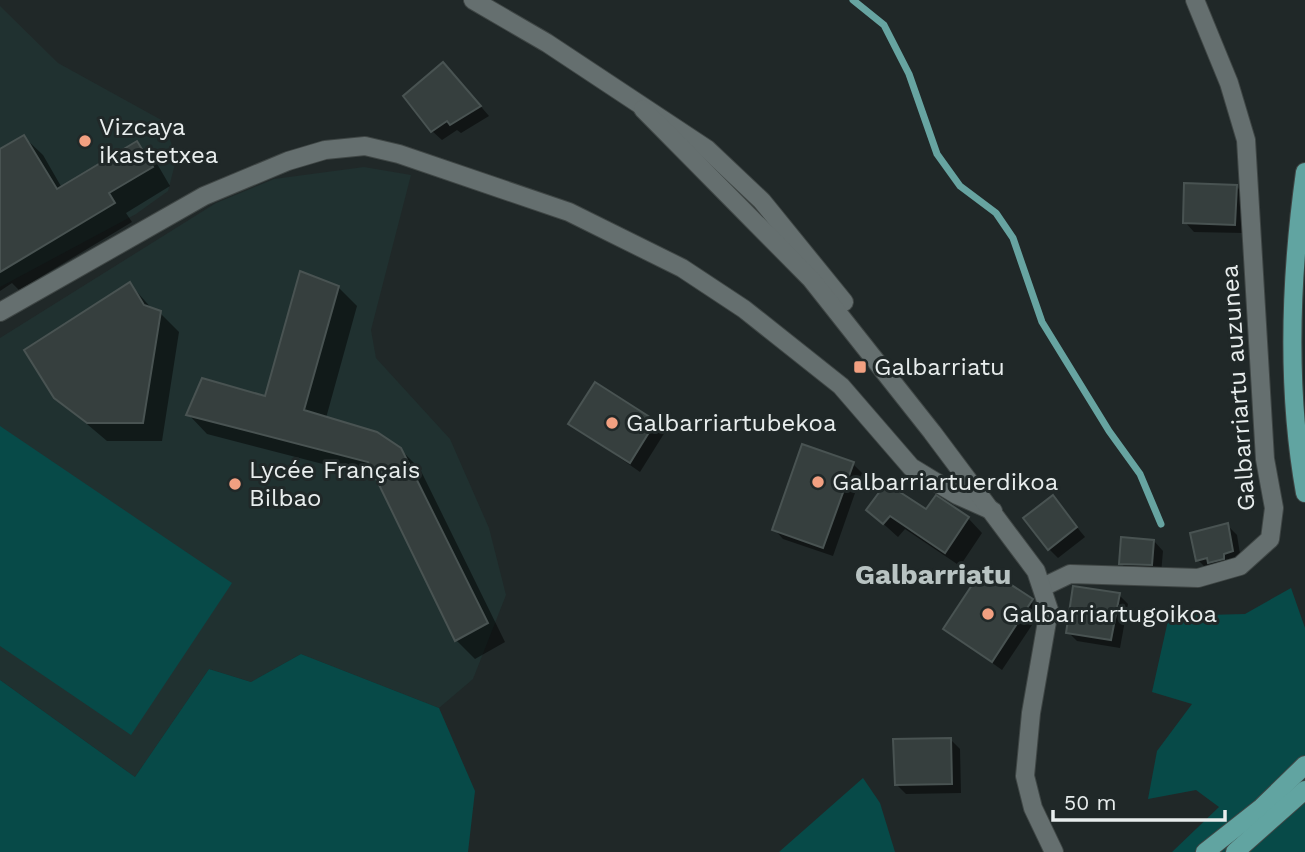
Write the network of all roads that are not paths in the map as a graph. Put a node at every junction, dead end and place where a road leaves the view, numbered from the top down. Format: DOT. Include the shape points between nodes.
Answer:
graph roads {
  1 [pos="473,0"];
  2 [pos="1195,0"];
  3 [pos="1305,172"];
  4 [pos="0,312"];
  5 [pos="1305,493"];
  6 [pos="993,511"];
  7 [pos="1043,587"];
  8 [pos="1305,765"];
  9 [pos="1305,790"];
  10 [pos="1054,852"];
  11 [pos="1205,852"];
  12 [pos="1235,852"];
  1 -- 6 [label="street" via="547,43 643,109 811,279"];
  2 -- 7 [label="street, Galbarriartu auzunea" via="1229,83 1246,140 1265,459 1274,508 1270,539 1240,566 1198,578 1070,574"];
  3 -- 5 [label="main road" via="1292,355 1293,408"];
  4 -- 6 [label="street" via="204,196 288,161 325,150 365,146 569,212 682,268 744,309 841,386 911,467"];
  6 -- 7 [label="street"];
  7 -- 10 [label="street" via="1049,610 1025,776"];
  8 -- 11 [label="main road"];
  9 -- 12 [label="main road"];
}
